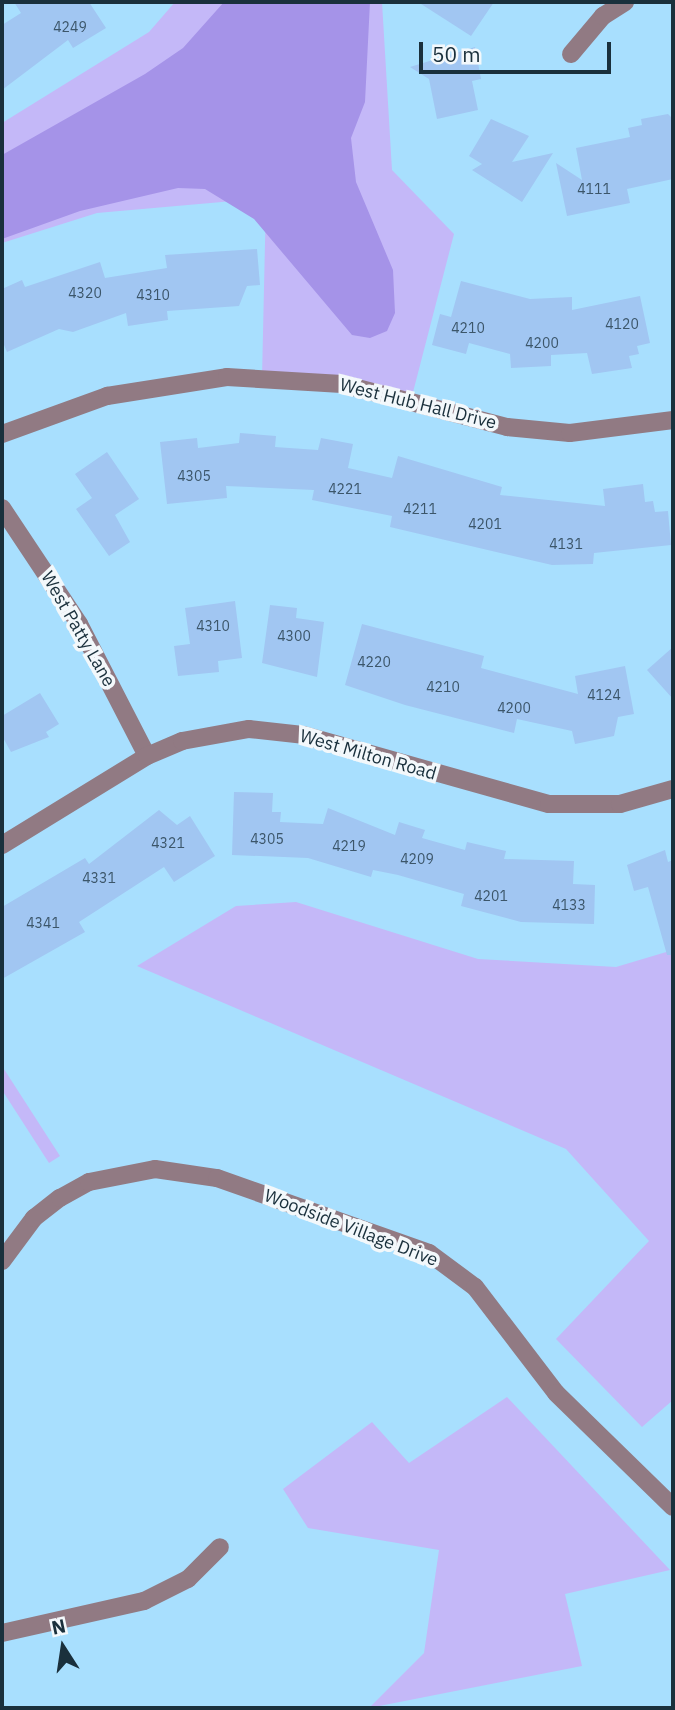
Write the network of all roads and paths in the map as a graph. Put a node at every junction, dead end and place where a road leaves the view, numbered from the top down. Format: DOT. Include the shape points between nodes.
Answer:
graph roads {
  1 [pos="625,2"];
  2 [pos="570,54"];
  3 [pos="673,420"];
  4 [pos="2,434"];
  5 [pos="2,508"];
  6 [pos="147,756"];
  7 [pos="673,789"];
  8 [pos="2,845"];
  9 [pos="2,1261"];
  10 [pos="673,1507"];
  11 [pos="220,1547"];
  12 [pos="2,1633"];
  1 -- 2 [label="street" via="603,16"];
  3 -- 4 [label="street, West Hub Hall Drive" via="570,433 519,428 342,384 227,377 107,396"];
  5 -- 6 [label="street, West Patty Lane" via="79,624"];
  6 -- 7 [label="street, West Milton Road" via="182,741 249,729 303,735 549,804 620,803"];
  6 -- 8 [label="street, West Milton Road"];
  9 -- 10 [label="street, Woodside Village Drive" via="34,1218 60,1198 89,1182 155,1169 217,1178 429,1253 475,1287 556,1394"];
  11 -- 12 [label="street" via="188,1579 144,1601"];
}
